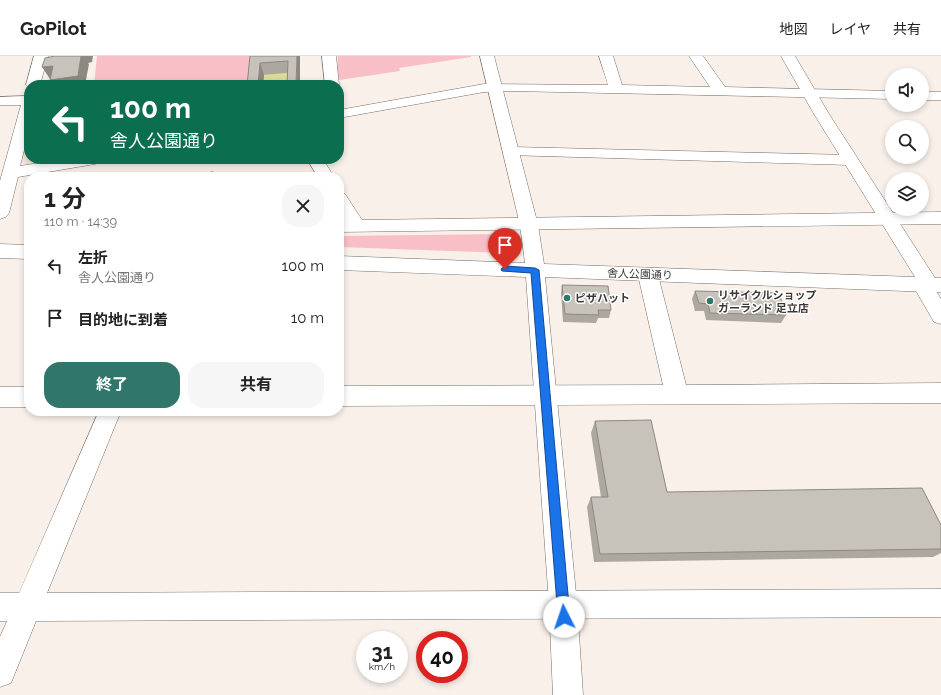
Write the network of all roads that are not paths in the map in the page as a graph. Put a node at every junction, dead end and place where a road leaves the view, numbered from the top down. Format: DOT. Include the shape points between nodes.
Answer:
graph roads {
  1 [pos="41,56"];
  2 [pos="329,56"];
  3 [pos="487,56"];
  4 [pos="606,56"];
  5 [pos="696,56"];
  6 [pos="788,56"];
  7 [pos="34,80"];
  8 [pos="331,80"];
  9 [pos="494,87"];
  10 [pos="616,89"];
  11 [pos="720,91"];
  12 [pos="808,93"];
  13 [pos="885,95"];
  14 [pos="929,96"];
  15 [pos="941,96"];
  16 [pos="0,101"];
  17 [pos="24,101"];
  18 [pos="344,113"];
  19 [pos="24,121"];
  20 [pos="512,152"];
  21 [pos="850,160"];
  22 [pos="65,164"];
  23 [pos="11,173"];
  24 [pos="0,213"];
  25 [pos="344,215"];
  26 [pos="941,218"];
  27 [pos="891,220"];
  28 [pos="347,225"];
  29 [pos="529,225"];
  30 [pos="0,251"];
  31 [pos="24,252"];
  32 [pos="344,263"];
  33 [pos="535,270"];
  34 [pos="648,275"];
  35 [pos="931,285"];
  36 [pos="941,316"];
  37 [pos="941,393"];
  38 [pos="546,395"];
  39 [pos="677,395"];
  40 [pos="344,396"];
  41 [pos="0,397"];
  42 [pos="24,397"];
  43 [pos="108,416"];
  44 [pos="941,603"];
  45 [pos="563,604"];
  46 [pos="0,607"];
  47 [pos="27,607"];
  48 [pos="0,672"];
  49 [pos="568,695"];
  1 -- 7 [label="street"];
  2 -- 8 [label="street"];
  3 -- 9 [label="street"];
  4 -- 10 [label="street"];
  5 -- 11 [label="street"];
  6 -- 12 [label="street"];
  9 -- 10 [label="street"];
  9 -- 18 [label="street"];
  9 -- 20 [label="street"];
  10 -- 11 [label="street"];
  11 -- 12 [label="street"];
  12 -- 13 [label="street"];
  12 -- 21 [label="street"];
  14 -- 15 [label="street"];
  16 -- 17 [label="street"];
  19 -- 23 [label="street"];
  20 -- 21 [label="street"];
  20 -- 29 [label="street"];
  21 -- 27 [label="street"];
  22 -- 23 [label="street"];
  23 -- 24 [label="street"];
  25 -- 28 [label="street"];
  26 -- 27 [label="street"];
  27 -- 29 [label="street"];
  27 -- 35 [label="street"];
  28 -- 29 [label="street"];
  29 -- 33 [label="street"];
  30 -- 31 [label="street"];
  32 -- 33 [label="street, 舎人公園通り"];
  33 -- 34 [label="street, 舎人公園通り"];
  33 -- 38 [label="street"];
  34 -- 35 [label="street, 舎人公園通り"];
  34 -- 39 [label="street"];
  35 -- 36 [label="street"];
  37 -- 39 [label="street"];
  38 -- 39 [label="street"];
  38 -- 40 [label="street"];
  38 -- 45 [label="street"];
  41 -- 42 [label="street"];
  43 -- 47 [label="street"];
  44 -- 45 [label="street"];
  45 -- 47 [label="street"];
  45 -- 49 [label="street"];
  46 -- 47 [label="street"];
  47 -- 48 [label="street"];
}
